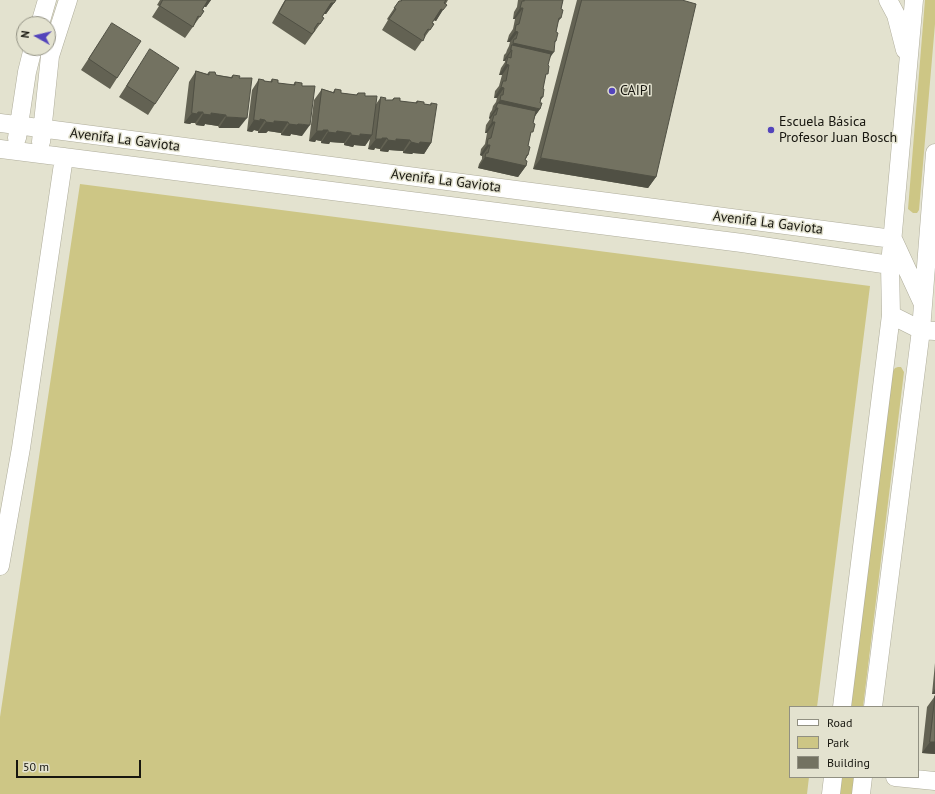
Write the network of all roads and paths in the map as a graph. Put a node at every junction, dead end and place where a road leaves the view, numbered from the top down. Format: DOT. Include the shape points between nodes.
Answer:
graph roads {
  1 [pos="47,0"];
  2 [pos="68,0"];
  3 [pos="888,0"];
  4 [pos="914,0"];
  5 [pos="42,16"];
  6 [pos="31,56"];
  7 [pos="908,70"];
  8 [pos="0,123"];
  9 [pos="19,125"];
  10 [pos="43,130"];
  11 [pos="7,149"];
  12 [pos="935,153"];
  13 [pos="39,154"];
  14 [pos="64,157"];
  15 [pos="893,239"];
  16 [pos="890,265"];
  17 [pos="929,304"];
  18 [pos="891,315"];
  19 [pos="928,331"];
  20 [pos="0,566"];
  21 [pos="842,706"];
  22 [pos="873,706"];
  23 [pos="833,778"];
  24 [pos="863,778"];
  25 [pos="905,778"];
  26 [pos="935,781"];
  27 [pos="831,794"];
  28 [pos="861,794"];
  1 -- 5 [label="street"];
  2 -- 10 [label="street" via="50,56"];
  3 -- 7 [label="street" via="902,35"];
  4 -- 7 [label="street"];
  6 -- 9 [label="street"];
  7 -- 15 [label="street"];
  8 -- 9 [label="street, Avenifa La Gaviota"];
  9 -- 10 [label="street, Avenifa La Gaviota"];
  9 -- 11 [label="street"];
  10 -- 13 [label="street"];
  10 -- 15 [label="street, Avenifa La Gaviota"];
  11 -- 13 [label="street, Avenifa La Gaviota"];
  12 -- 17 [label="street"];
  13 -- 14 [label="street, Avenifa La Gaviota"];
  14 -- 16 [label="street, Avenifa La Gaviota" via="742,242"];
  14 -- 20 [label="street" via="21,448"];
  15 -- 16 [label="street"];
  15 -- 17 [label="street"];
  16 -- 18 [label="street"];
  17 -- 18 [label="street"];
  17 -- 19 [label="street"];
  18 -- 19 [label="street"];
  18 -- 21 [label="street"];
  19 -- 22 [label="street"];
  23 -- 27 [label="street"];
  24 -- 28 [label="street"];
  25 -- 26 [label="street"];
}
